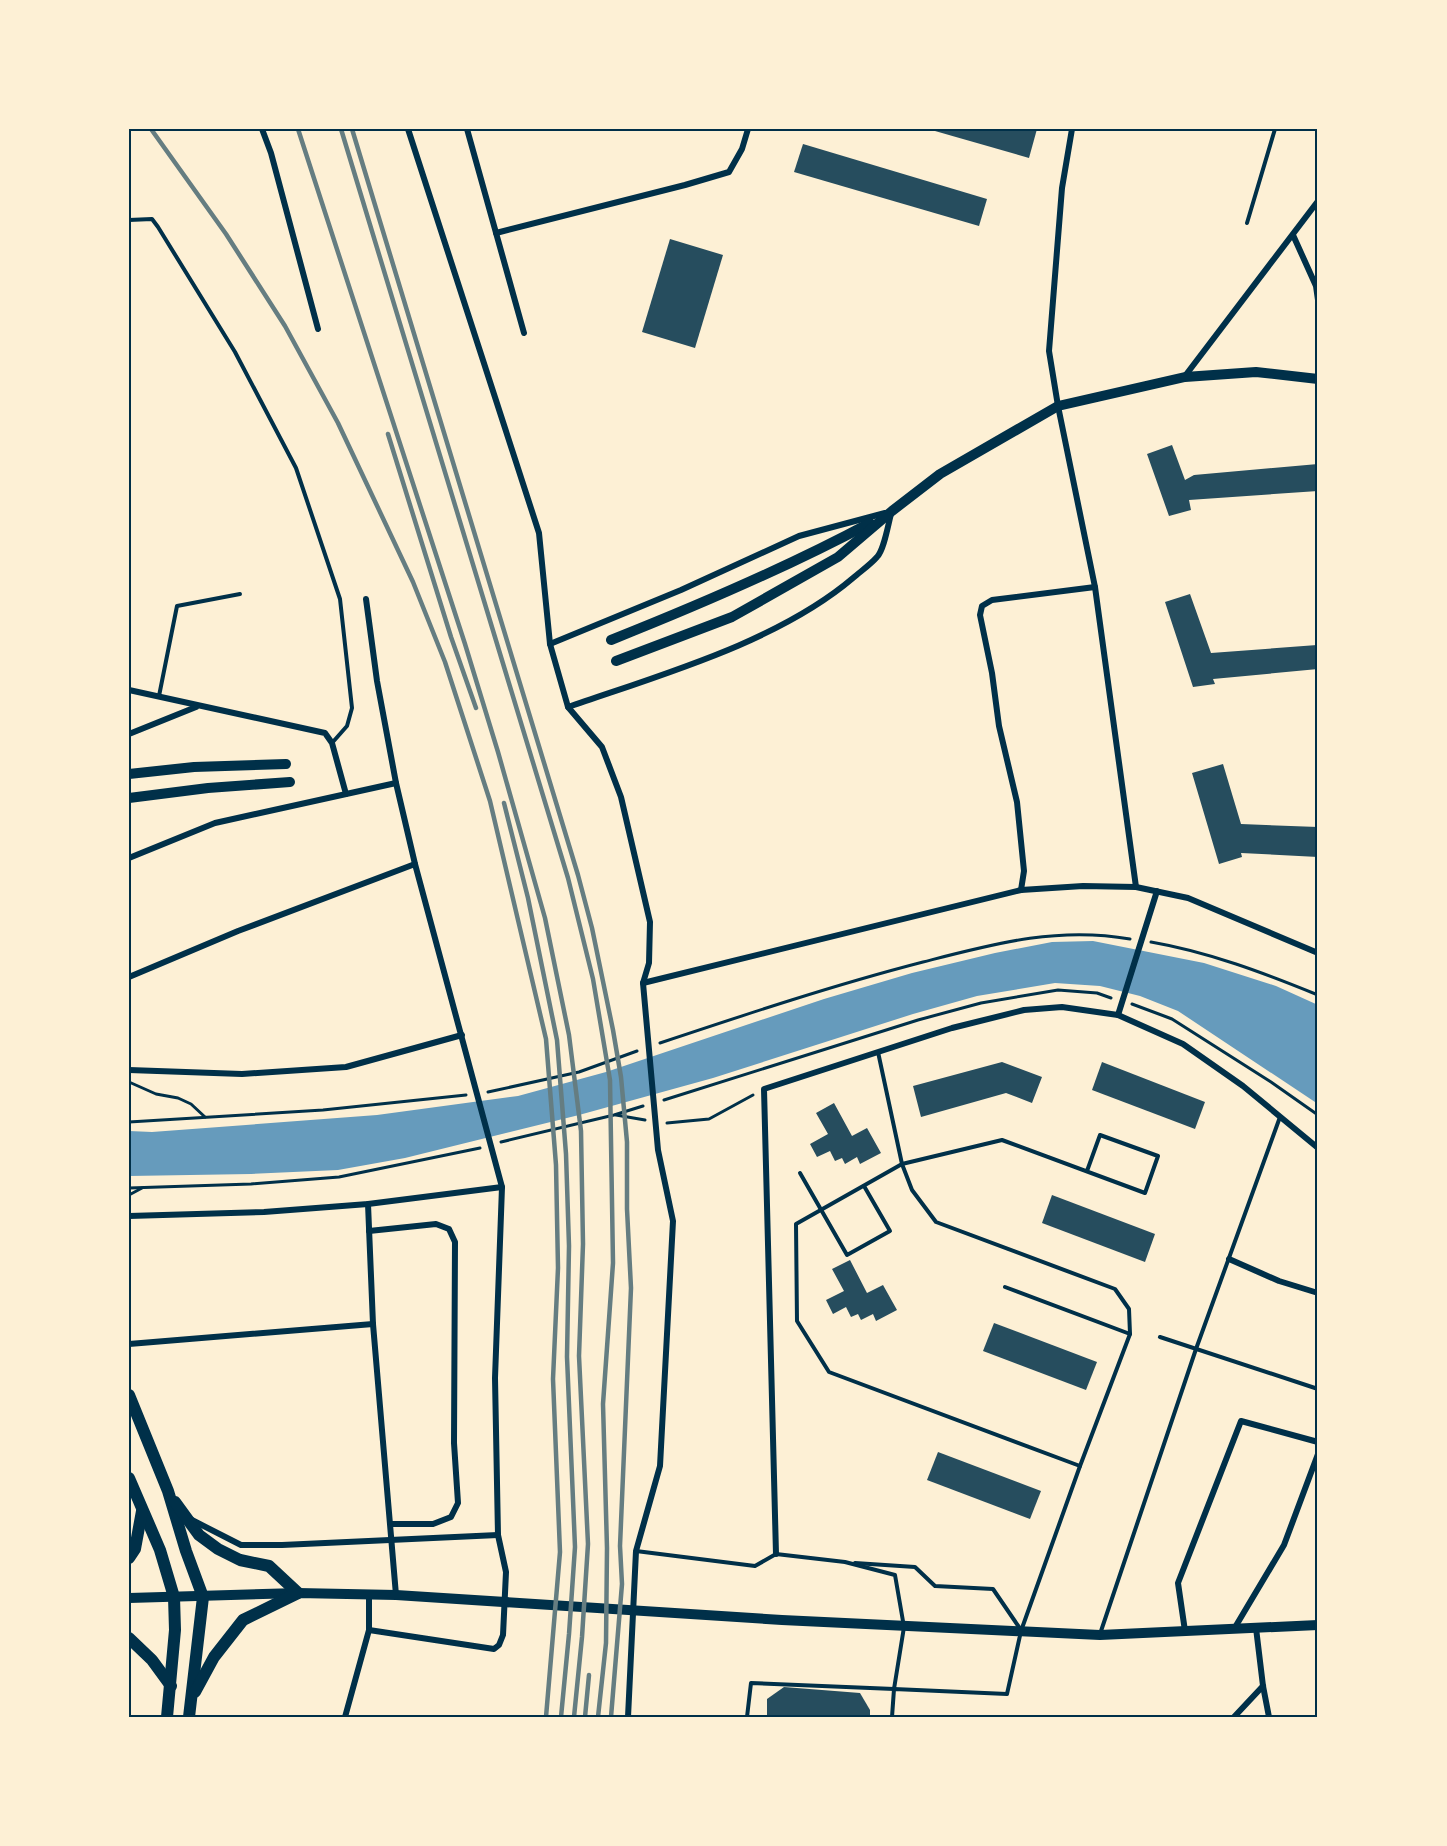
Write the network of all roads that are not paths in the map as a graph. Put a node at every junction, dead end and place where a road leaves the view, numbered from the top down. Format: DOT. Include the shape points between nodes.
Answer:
graph roads {
  1 [pos="262,129"];
  2 [pos="408,129"];
  3 [pos="467,129"];
  4 [pos="748,129"];
  5 [pos="1072,129"];
  6 [pos="1275,129"];
  7 [pos="1318,201"];
  8 [pos="129,220"];
  9 [pos="1247,224"];
  10 [pos="496,233"];
  11 [pos="1293,235"];
  12 [pos="1318,300"];
  13 [pos="318,329"];
  14 [pos="524,333"];
  15 [pos="1185,377"];
  16 [pos="1318,379"];
  17 [pos="1058,406"];
  18 [pos="892,511"];
  19 [pos="1095,587"];
  20 [pos="240,594"];
  21 [pos="366,599"];
  22 [pos="611,640"];
  23 [pos="550,644"];
  24 [pos="616,661"];
  25 [pos="129,690"];
  26 [pos="158,697"];
  27 [pos="197,706"];
  28 [pos="568,707"];
  29 [pos="129,734"];
  30 [pos="332,742"];
  31 [pos="286,764"];
  32 [pos="129,774"];
  33 [pos="290,782"];
  34 [pos="396,783"];
  35 [pos="346,794"];
  36 [pos="129,798"];
  37 [pos="129,858"];
  38 [pos="415,864"];
  39 [pos="1136,887"];
  40 [pos="1021,890"];
  41 [pos="1157,891"];
  42 [pos="1318,953"];
  43 [pos="129,977"];
  44 [pos="643,984"];
  45 [pos="1118,1015"];
  46 [pos="462,1035"];
  47 [pos="878,1052"];
  48 [pos="129,1062"];
  49 [pos="131,1070"];
  50 [pos="1280,1116"];
  51 [pos="1318,1148"];
  52 [pos="902,1164"];
  53 [pos="1087,1171"];
  54 [pos="801,1173"];
  55 [pos="864,1186"];
  56 [pos="502,1187"];
  57 [pos="368,1204"];
  58 [pos="821,1210"];
  59 [pos="129,1216"];
  60 [pos="369,1231"];
  61 [pos="1229,1259"];
  62 [pos="1005,1287"];
  63 [pos="1318,1293"];
  64 [pos="373,1324"];
  65 [pos="1130,1334"];
  66 [pos="1160,1337"];
  67 [pos="129,1344"];
  68 [pos="1196,1349"];
  69 [pos="1318,1389"];
  70 [pos="129,1395"];
  71 [pos="1318,1442"];
  72 [pos="1318,1454"];
  73 [pos="1080,1466"];
  74 [pos="129,1478"];
  75 [pos="168,1491"];
  76 [pos="142,1511"];
  77 [pos="185,1516"];
  78 [pos="391,1524"];
  79 [pos="498,1535"];
  80 [pos="392,1541"];
  81 [pos="636,1551"];
  82 [pos="776,1554"];
  83 [pos="129,1558"];
  84 [pos="845,1562"];
  85 [pos="298,1593"];
  86 [pos="369,1594"];
  87 [pos="396,1595"];
  88 [pos="174,1597"];
  89 [pos="203,1597"];
  90 [pos="129,1598"];
  91 [pos="1318,1625"];
  92 [pos="904,1627"];
  93 [pos="1256,1628"];
  94 [pos="369,1630"];
  95 [pos="1021,1630"];
  96 [pos="1234,1630"];
  97 [pos="1185,1632"];
  98 [pos="1100,1635"];
  99 [pos="129,1638"];
  100 [pos="171,1686"];
  101 [pos="1263,1686"];
  102 [pos="894,1689"];
  103 [pos="191,1699"];
  104 [pos="167,1717"];
  105 [pos="189,1717"];
  106 [pos="345,1717"];
  107 [pos="628,1717"];
  108 [pos="747,1717"];
  109 [pos="892,1717"];
  110 [pos="1234,1717"];
  111 [pos="1269,1717"];
  1 -- 13 [label="street"];
  2 -- 23 [label="street" via="539,533"];
  3 -- 10 [label="street"];
  4 -- 10 [label="street" via="729,172"];
  5 -- 17 [label="street" via="1062,188 1049,351"];
  6 -- 9 [label="lane"];
  7 -- 11 [label="street"];
  8 -- 30 [label="lane" via="152,219 158,227 235,352 296,468 340,598 352,708 346,726"];
  10 -- 14 [label="street"];
  11 -- 12 [label="street" via="1316,286"];
  11 -- 15 [label="street"];
  15 -- 16 [label="main road" via="1256,372"];
  15 -- 17 [label="main road"];
  17 -- 18 [label="main road" via="940,474"];
  17 -- 19 [label="street"];
  18 -- 22 [label="main road" via="723,595"];
  18 -- 23 [label="street" via="799,536"];
  18 -- 24 [label="main road" via="838,557 732,616"];
  18 -- 28 [label="street" via="879,556 813,608 744,643"];
  19 -- 39 [label="street"];
  19 -- 40 [label="street" via="992,600 982,606 980,615 999,726 1017,802 1024,871"];
  20 -- 26 [label="lane" via="177,606"];
  21 -- 34 [label="street"];
  23 -- 28 [label="street"];
  25 -- 26 [label="street"];
  26 -- 27 [label="street"];
  27 -- 29 [label="street"];
  27 -- 30 [label="street" via="325,733"];
  28 -- 44 [label="street" via="602,747 621,797 650,922 649,963"];
  30 -- 35 [label="street"];
  31 -- 32 [label="main road"];
  33 -- 36 [label="main road"];
  34 -- 35 [label="street"];
  34 -- 38 [label="street"];
  35 -- 37 [label="street" via="215,823"];
  38 -- 43 [label="street"];
  38 -- 46 [label="street"];
  39 -- 40 [label="street"];
  39 -- 41 [label="street"];
  40 -- 44 [label="street"];
  41 -- 42 [label="street" via="1188,898"];
  41 -- 45 [label="street"];
  44 -- 81 [label="street" via="658,1150 673,1221 660,1466"];
  45 -- 47 [label="street" via="1062,1007 1024,1010"];
  45 -- 50 [label="street" via="1183,1044"];
  46 -- 49 [label="street" via="346,1066 242,1074"];
  46 -- 56 [label="street"];
  47 -- 52 [label="lane"];
  47 -- 82 [label="street" via="764,1089"];
  48 -- 49 [label="street"];
  50 -- 51 [label="street"];
  50 -- 61 [label="lane"];
  52 -- 53 [label="lane" via="1002,1140"];
  52 -- 55 [label="lane"];
  52 -- 65 [label="lane" via="912,1190 936,1221 1115,1289 1129,1309"];
  53 -- 53 [label="lane" via="1145,1193 1158,1156 1100,1135"];
  54 -- 58 [label="lane"];
  55 -- 58 [label="lane"];
  55 -- 58 [label="lane" via="890,1231 847,1255"];
  56 -- 57 [label="street"];
  56 -- 79 [label="street" via="495,1378"];
  57 -- 59 [label="street"];
  57 -- 60 [label="street"];
  58 -- 73 [label="lane" via="796,1224 797,1321 829,1372"];
  60 -- 64 [label="street"];
  60 -- 78 [label="street" via="436,1224 449,1229 455,1242 454,1443 458,1503 451,1517 434,1524"];
  61 -- 63 [label="street"];
  61 -- 68 [label="lane"];
  62 -- 65 [label="lane"];
  64 -- 67 [label="street"];
  64 -- 78 [label="street"];
  65 -- 73 [label="lane"];
  66 -- 68 [label="lane"];
  68 -- 69 [label="lane"];
  68 -- 98 [label="lane"];
  70 -- 75 [label="main road"];
  71 -- 97 [label="street" via="1241,1421 1178,1582"];
  72 -- 96 [label="street" via="1284,1545"];
  73 -- 95 [label="lane"];
  74 -- 76 [label="main road"];
  75 -- 77 [label="main road"];
  75 -- 89 [label="main road"];
  76 -- 83 [label="main road" via="135,1549"];
  76 -- 88 [label="main road"];
  77 -- 80 [label="street" via="241,1545"];
  77 -- 85 [label="main road" via="199,1535 218,1549 240,1560 269,1566"];
  78 -- 80 [label="street"];
  79 -- 80 [label="street"];
  79 -- 94 [label="street" via="506,1572 502,1635 494,1649"];
  80 -- 87 [label="street"];
  81 -- 82 [label="lane" via="755,1566"];
  81 -- 107 [label="street"];
  82 -- 84 [label="lane"];
  84 -- 92 [label="lane" via="895,1575"];
  84 -- 95 [label="lane" via="915,1567 934,1586 993,1589"];
  85 -- 86 [label="main road"];
  85 -- 89 [label="main road"];
  85 -- 103 [label="main road" via="243,1620 214,1657"];
  86 -- 87 [label="main road"];
  86 -- 94 [label="street"];
  87 -- 92 [label="main road"];
  88 -- 89 [label="main road"];
  88 -- 90 [label="main road"];
  88 -- 100 [label="main road"];
  89 -- 103 [label="main road"];
  91 -- 93 [label="main road"];
  92 -- 95 [label="main road"];
  92 -- 102 [label="lane"];
  93 -- 96 [label="main road"];
  93 -- 101 [label="street"];
  94 -- 106 [label="street"];
  95 -- 98 [label="main road"];
  95 -- 102 [label="lane" via="1007,1694"];
  96 -- 97 [label="main road"];
  97 -- 98 [label="main road"];
  99 -- 100 [label="main road"];
  100 -- 104 [label="main road"];
  101 -- 110 [label="street"];
  101 -- 111 [label="street"];
  102 -- 108 [label="lane" via="751,1683"];
  102 -- 109 [label="lane"];
  103 -- 105 [label="main road"];
}
